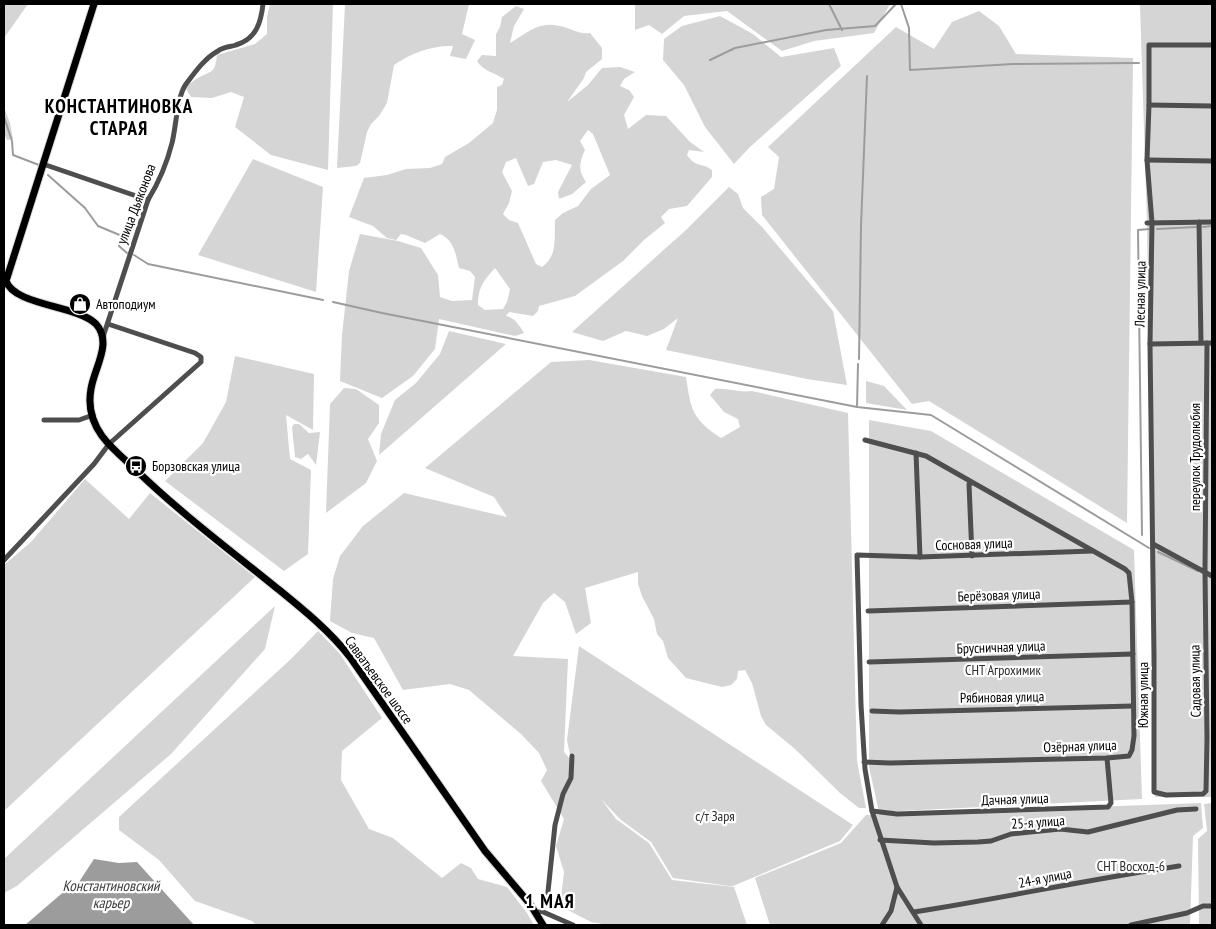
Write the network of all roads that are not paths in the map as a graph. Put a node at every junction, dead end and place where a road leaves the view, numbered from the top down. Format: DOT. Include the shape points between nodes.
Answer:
graph roads {
  1 [pos="94,4"];
  2 [pos="264,4"];
  3 [pos="1212,45"];
  4 [pos="1149,105"];
  5 [pos="1212,106"];
  6 [pos="1147,160"];
  7 [pos="1212,161"];
  8 [pos="44,164"];
  9 [pos="148,200"];
  10 [pos="1199,222"];
  11 [pos="1212,222"];
  12 [pos="1149,223"];
  13 [pos="4,283"];
  14 [pos="108,324"];
  15 [pos="103,337"];
  16 [pos="1206,343"];
  17 [pos="1150,344"];
  18 [pos="92,416"];
  19 [pos="44,420"];
  20 [pos="865,440"];
  21 [pos="109,444"];
  22 [pos="916,453"];
  23 [pos="972,483"];
  24 [pos="1153,544"];
  25 [pos="1092,551"];
  26 [pos="972,556"];
  27 [pos="920,557"];
  28 [pos="4,560"];
  29 [pos="1205,571"];
  30 [pos="1212,576"];
  31 [pos="1132,602"];
  32 [pos="868,611"];
  33 [pos="1133,654"];
  34 [pos="869,662"];
  35 [pos="1133,706"];
  36 [pos="872,711"];
  37 [pos="572,756"];
  38 [pos="1107,758"];
  39 [pos="864,762"];
  40 [pos="1206,791"];
  41 [pos="1196,809"];
  42 [pos="872,811"];
  43 [pos="880,840"];
  44 [pos="1179,866"];
  45 [pos="897,887"];
  46 [pos="1212,906"];
  47 [pos="539,912"];
  48 [pos="914,912"];
  49 [pos="543,925"];
  50 [pos="573,925"];
  51 [pos="882,925"];
  52 [pos="921,925"];
  53 [pos="1130,925"];
  1 -- 8 [label="main road"];
  2 -- 9 [label="street, улица Дьяконова" via="259,27 254,33 237,45 215,52 184,86 172,143 159,182"];
  3 -- 4 [label="street, Лесная улица" via="1149,45"];
  4 -- 5 [label="street"];
  4 -- 6 [label="street, Лесная улица"];
  6 -- 7 [label="street"];
  6 -- 12 [label="street, Лесная улица"];
  8 -- 9 [label="street"];
  8 -- 13 [label="main road"];
  9 -- 14 [label="street, улица Дьяконова"];
  10 -- 11 [label="street"];
  10 -- 12 [label="street"];
  10 -- 16 [label="street, переулок Трудолюбия"];
  12 -- 17 [label="street, Лесная улица"];
  13 -- 15 [label="main road" via="16,294 90,320"];
  14 -- 15 [label="street, улица Дьяконова"];
  14 -- 21 [label="street" via="195,353 201,358 199,364"];
  15 -- 18 [label="main road, улица Дьяконова" via="91,390"];
  16 -- 17 [label="street"];
  16 -- 29 [label="street, переулок Трудолюбия"];
  17 -- 24 [label="street, Лесная улица"];
  18 -- 19 [label="street" via="79,420"];
  18 -- 21 [label="main road, улица Дьяконова"];
  20 -- 22 [label="street"];
  21 -- 28 [label="street"];
  21 -- 47 [label="main road, Савватьевское шоссе" via="154,488 308,614 338,643 485,851"];
  22 -- 23 [label="street"];
  22 -- 27 [label="street"];
  23 -- 25 [label="street"];
  23 -- 26 [label="street" via="969,484"];
  24 -- 29 [label="street"];
  24 -- 40 [label="street, Южная улица" via="1154,792 1166,795 1203,794"];
  25 -- 26 [label="street, Сосновая улица"];
  25 -- 31 [label="street, Озёрная улица" via="1129,573"];
  26 -- 27 [label="street, Сосновая улица"];
  27 -- 39 [label="street, Сосновая улица" via="856,555"];
  29 -- 30 [label="street"];
  29 -- 40 [label="street, Садовая улица"];
  31 -- 32 [label="street, Берёзовая улица"];
  31 -- 33 [label="street, Озёрная улица"];
  33 -- 34 [label="street, Брусничная улица"];
  33 -- 35 [label="street, Озёрная улица"];
  35 -- 36 [label="street, Рябиновая улица"];
  35 -- 38 [label="street, Озёрная улица" via="1134,736 1129,756"];
  37 -- 47 [label="street" via="571,778 563,794 556,825 547,901"];
  38 -- 39 [label="street, Озёрная улица"];
  38 -- 42 [label="street, Дачная улица" via="1111,802 1108,807 897,814"];
  39 -- 42 [label="street"];
  41 -- 43 [label="street, 25-я улица" via="1177,810 1088,832 1060,829 1011,834 978,842"];
  42 -- 43 [label="street"];
  43 -- 45 [label="street"];
  44 -- 48 [label="street, 24-я улица"];
  45 -- 48 [label="street"];
  45 -- 51 [label="street" via="891,911"];
  46 -- 53 [label="street"];
  47 -- 49 [label="main road, Савватьевское шоссе"];
  47 -- 50 [label="street"];
  48 -- 52 [label="street"];
}
